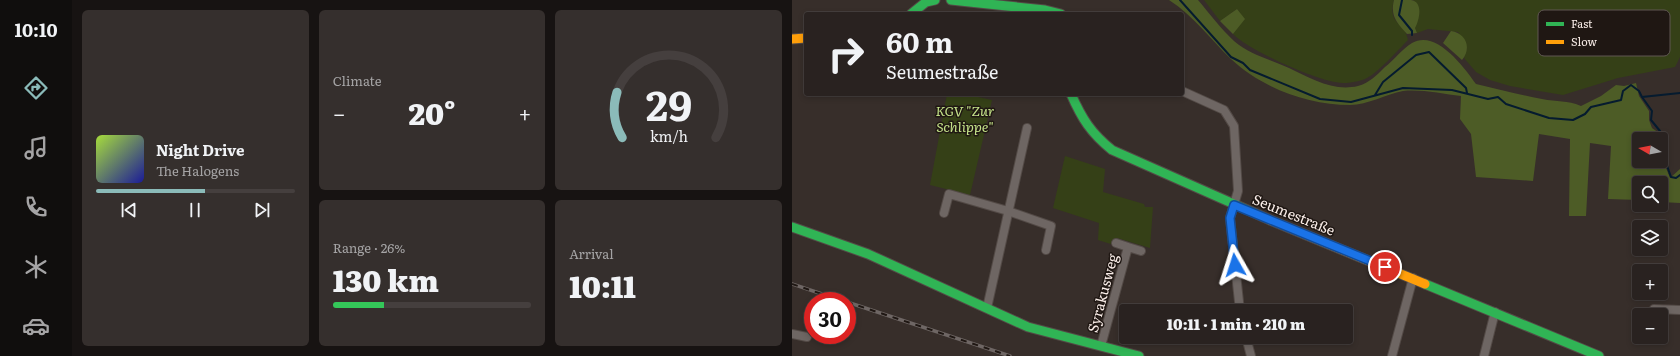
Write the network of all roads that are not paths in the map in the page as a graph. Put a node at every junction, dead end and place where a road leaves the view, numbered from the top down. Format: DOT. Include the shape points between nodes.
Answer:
graph roads {
  1 [pos="935,0"];
  2 [pos="951,0"];
  3 [pos="914,12"];
  4 [pos="1053,12"];
  5 [pos="804,38"];
  6 [pos="792,39"];
  7 [pos="1184,92"];
  8 [pos="1072,96"];
  9 [pos="1027,128"];
  10 [pos="1234,205"];
  11 [pos="1008,211"];
  12 [pos="944,213"];
  13 [pos="792,227"];
  14 [pos="1116,243"];
  15 [pos="1128,247"];
  16 [pos="1046,250"];
  17 [pos="1141,251"];
  18 [pos="1413,278"];
  19 [pos="1239,304"];
  20 [pos="987,308"];
  21 [pos="1668,309"];
  22 [pos="1680,310"];
  23 [pos="1495,312"];
  24 [pos="792,334"];
  25 [pos="804,337"];
  26 [pos="1248,344"];
  27 [pos="1101,346"];
  28 [pos="1139,356"];
  29 [pos="1251,356"];
  30 [pos="1392,356"];
  31 [pos="1484,356"];
  32 [pos="1599,356"];
  1 -- 3 [label="street" via="926,2"];
  2 -- 4 [label="street"];
  5 -- 6 [label="street"];
  7 -- 10 [label="street" via="1224,110 1234,126 1238,191"];
  8 -- 10 [label="street, Seumestraße" via="1080,115 1103,144"];
  9 -- 11 [label="street"];
  10 -- 18 [label="street, Seumestraße"];
  10 -- 19 [label="street" via="1230,218"];
  11 -- 12 [label="street" via="949,194"];
  11 -- 16 [label="street" via="1051,226"];
  11 -- 20 [label="street"];
  13 -- 20 [label="street" via="868,254"];
  14 -- 15 [label="street, Syrakusweg"];
  15 -- 17 [label="street, Syrakusweg"];
  15 -- 27 [label="street, Syrakusweg"];
  18 -- 23 [label="street, Seumestraße"];
  18 -- 30 [label="street"];
  20 -- 27 [label="street" via="1028,326"];
  21 -- 22 [label="street"];
  23 -- 31 [label="street"];
  23 -- 32 [label="street, Seumestraße"];
  24 -- 25 [label="street"];
  26 -- 29 [label="street"];
  27 -- 28 [label="street"];
}
